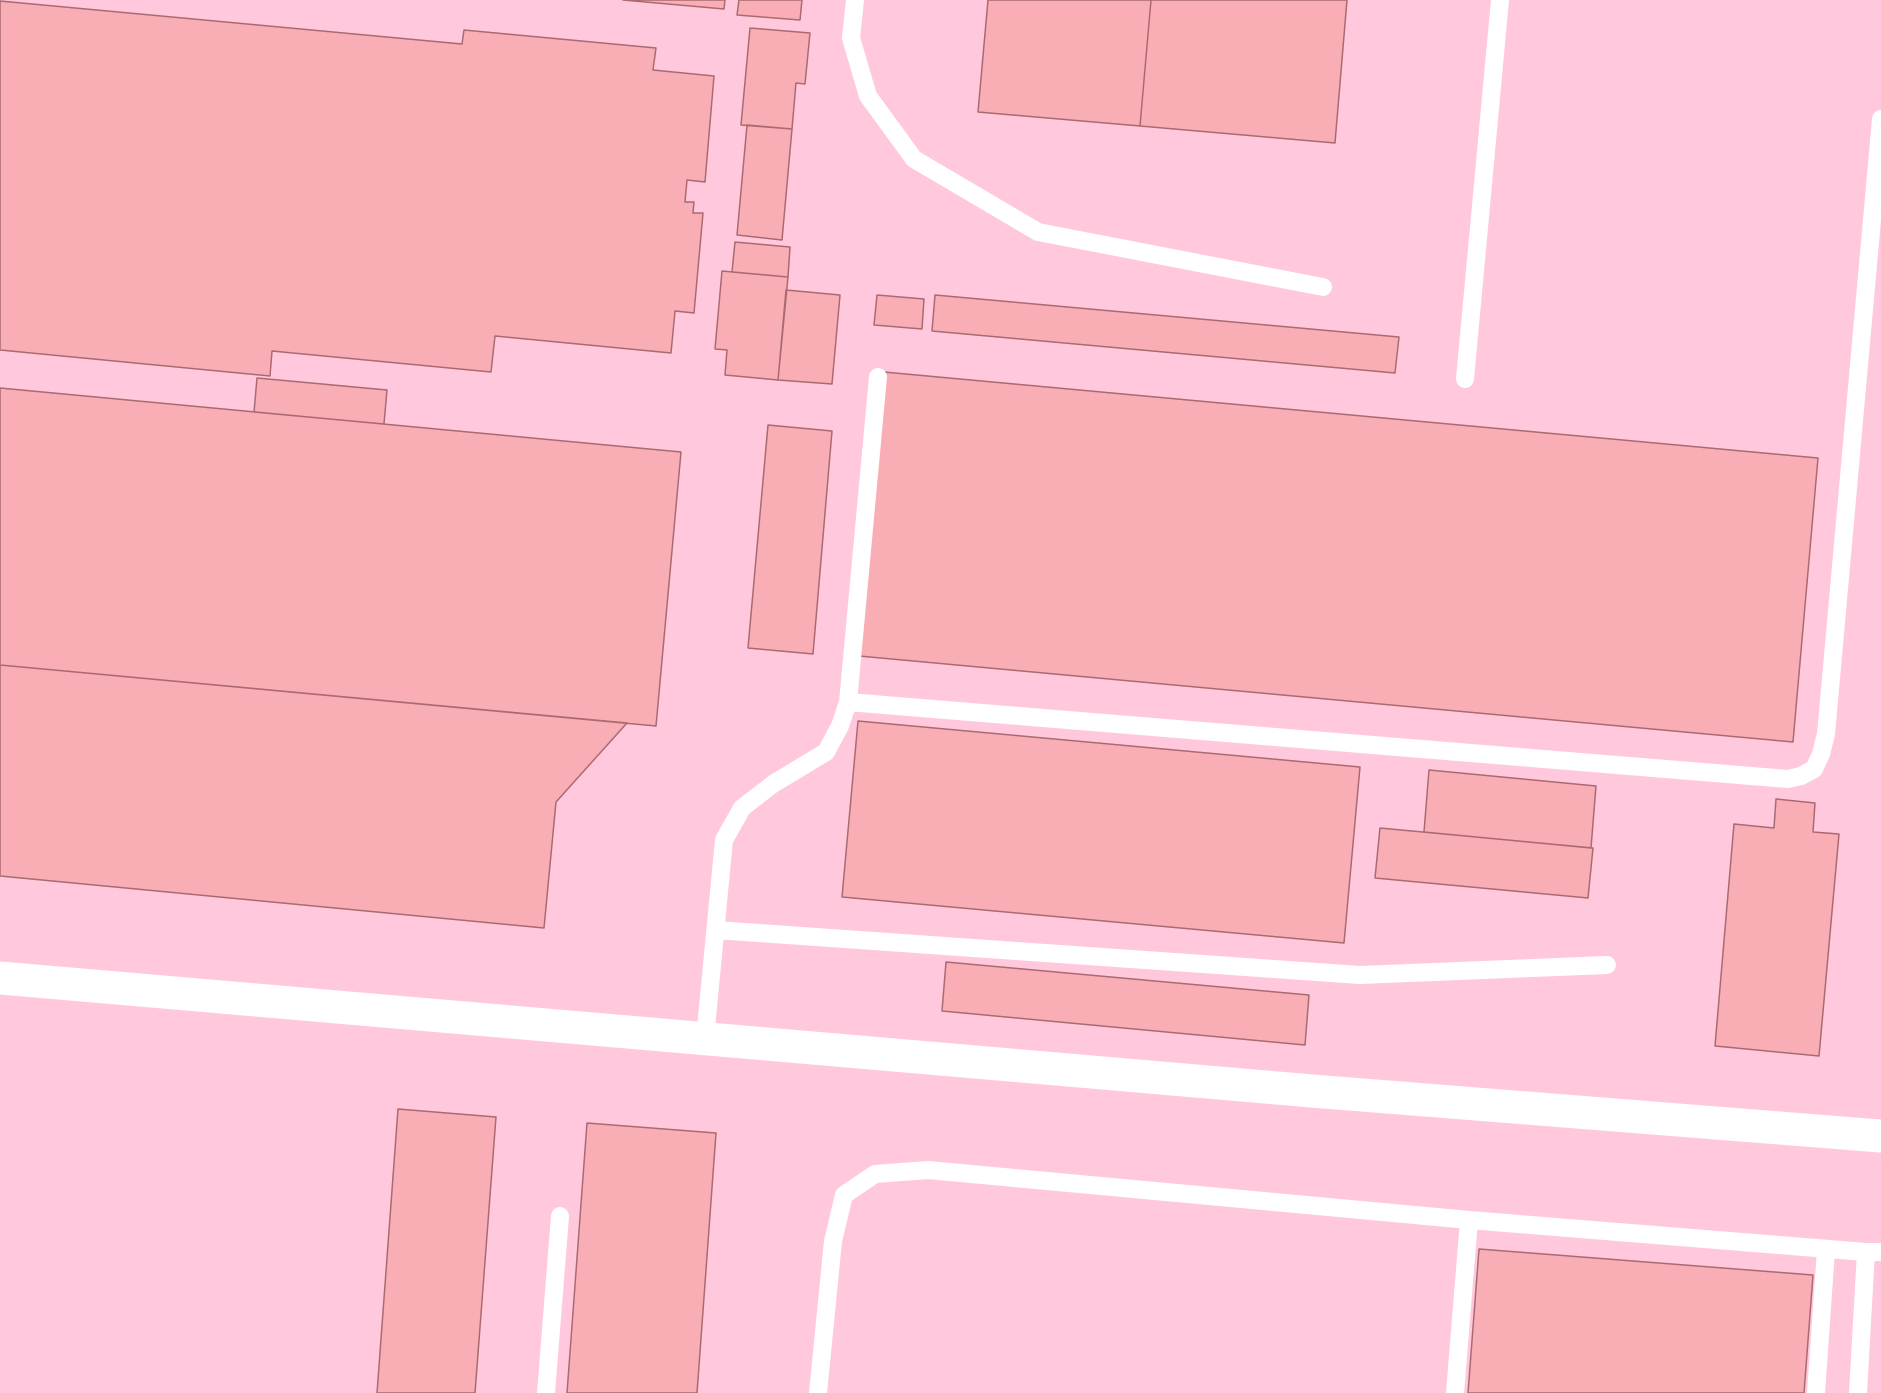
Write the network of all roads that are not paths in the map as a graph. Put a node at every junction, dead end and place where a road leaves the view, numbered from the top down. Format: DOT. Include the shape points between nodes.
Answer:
graph roads {
  1 [pos="855,0"];
  2 [pos="1500,0"];
  3 [pos="1881,119"];
  4 [pos="1323,287"];
  5 [pos="878,377"];
  6 [pos="1465,380"];
  7 [pos="848,702"];
  8 [pos="716,930"];
  9 [pos="1607,966"];
  10 [pos="0,978"];
  11 [pos="705,1038"];
  12 [pos="1881,1136"];
  13 [pos="560,1216"];
  14 [pos="1469,1221"];
  15 [pos="1826,1250"];
  16 [pos="1874,1252"];
  17 [pos="546,1393"];
  18 [pos="819,1393"];
  19 [pos="1455,1393"];
  20 [pos="1816,1393"];
  21 [pos="1858,1393"];
  1 -- 4 [label="lane" via="851,38 867,96 914,159 1038,232"];
  2 -- 6 [label="lane"];
  3 -- 7 [label="lane" via="1826,735 1814,769 1788,779"];
  5 -- 7 [label="lane"];
  7 -- 8 [label="lane" via="826,752 742,808 724,840"];
  8 -- 9 [label="lane" via="1360,975"];
  8 -- 11 [label="lane"];
  10 -- 11 [label="street"];
  11 -- 12 [label="street"];
  13 -- 17 [label="lane"];
  14 -- 15 [label="lane"];
  14 -- 18 [label="lane" via="928,1170 875,1174 844,1195 832,1241"];
  14 -- 19 [label="lane"];
  15 -- 16 [label="lane"];
  15 -- 20 [label="lane"];
  16 -- 21 [label="lane"];
}
